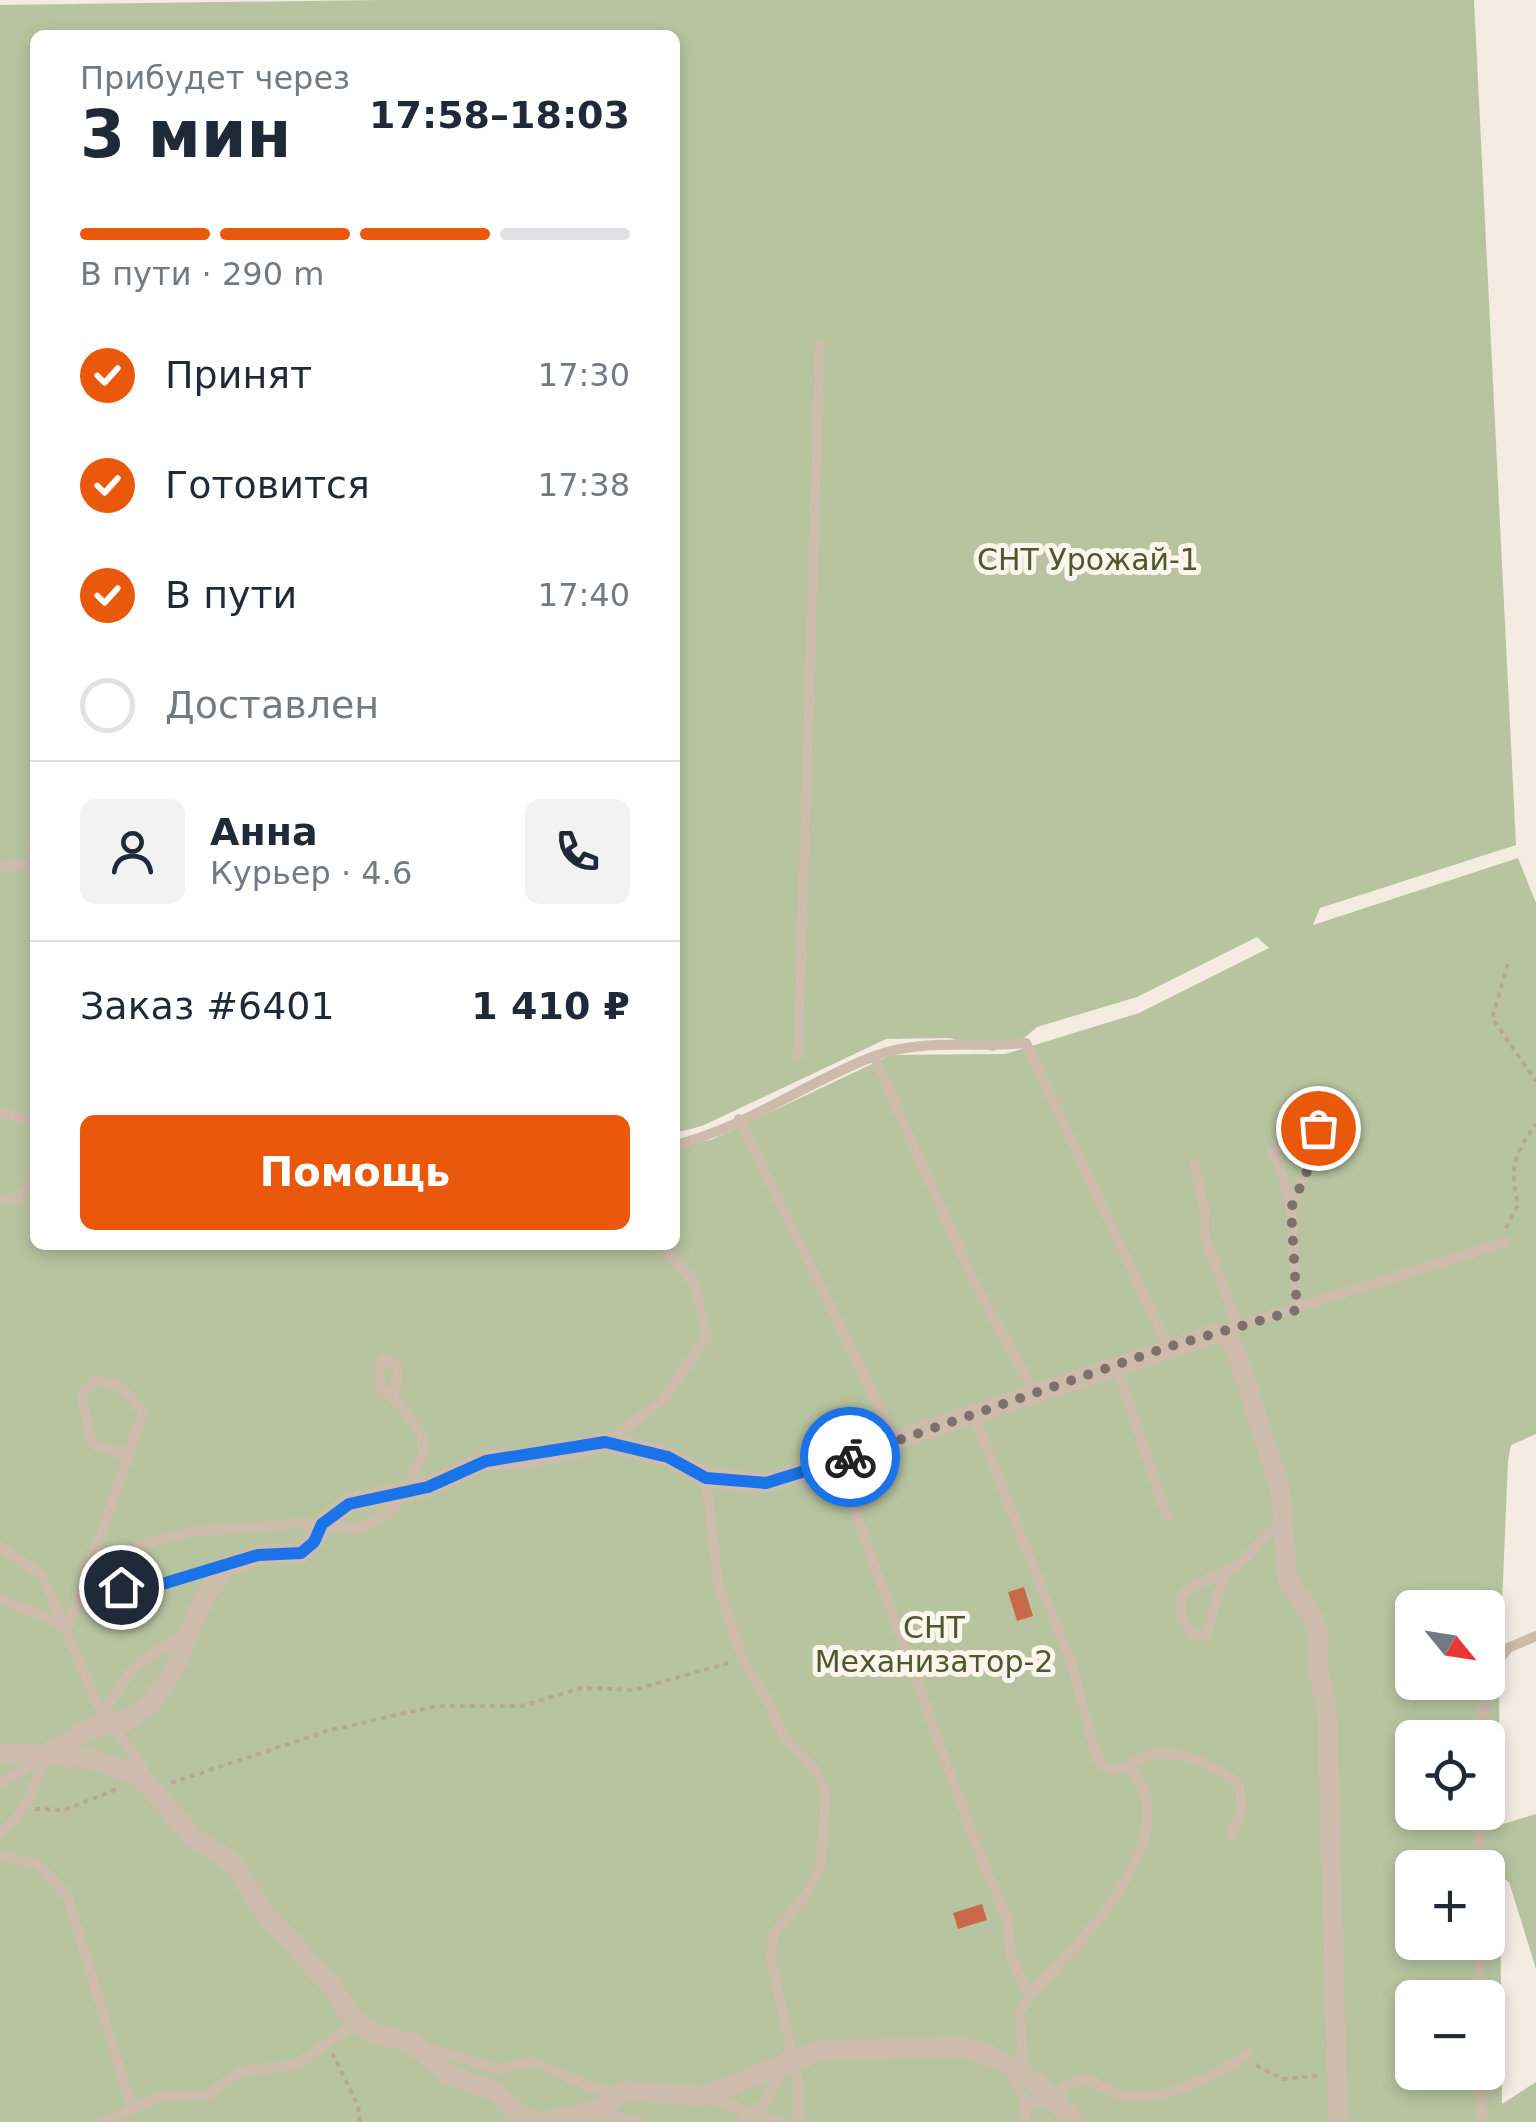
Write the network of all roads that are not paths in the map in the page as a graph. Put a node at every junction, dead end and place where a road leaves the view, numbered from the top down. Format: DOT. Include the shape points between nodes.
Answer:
graph roads {
  1 [pos="820,346"];
  2 [pos="30,861"];
  3 [pos="0,867"];
  4 [pos="798,1056"];
  5 [pos="874,1056"];
  6 [pos="0,1113"];
  7 [pos="739,1119"];
  8 [pos="30,1122"];
  9 [pos="680,1145"];
  10 [pos="1194,1164"];
  11 [pos="30,1182"];
  12 [pos="0,1199"];
  13 [pos="1291,1208"];
  14 [pos="1506,1242"];
  15 [pos="664,1250"];
  16 [pos="1297,1310"];
  17 [pos="1230,1329"];
  18 [pos="1168,1347"];
  19 [pos="1117,1367"];
  20 [pos="1035,1393"];
  21 [pos="394,1398"];
  22 [pos="974,1414"];
  23 [pos="605,1442"];
  24 [pos="892,1444"];
  25 [pos="127,1455"];
  26 [pos="837,1461"];
  27 [pos="706,1478"];
  28 [pos="404,1492"];
  29 [pos="1167,1516"];
  30 [pos="1282,1522"];
  31 [pos="322,1524"];
  32 [pos="0,1547"];
  33 [pos="227,1566"];
  34 [pos="85,1570"];
  35 [pos="1225,1572"];
  36 [pos="0,1598"];
  37 [pos="67,1630"];
  38 [pos="192,1630"];
  39 [pos="1536,1636"];
  40 [pos="1505,1652"];
  41 [pos="106,1718"];
  42 [pos="0,1752"];
  43 [pos="45,1754"];
  44 [pos="1130,1765"];
  45 [pos="0,1784"];
  46 [pos="148,1784"];
  47 [pos="0,1834"];
  48 [pos="1231,1835"];
  49 [pos="0,1855"];
  50 [pos="1029,1994"];
  51 [pos="356,2023"];
  52 [pos="413,2044"];
  53 [pos="1247,2054"];
  54 [pos="790,2061"];
  55 [pos="1014,2068"];
  56 [pos="1481,2090"];
  57 [pos="626,2091"];
  58 [pos="704,2096"];
  59 [pos="1025,2101"];
  60 [pos="132,2109"];
  61 [pos="594,2111"];
  62 [pos="755,2114"];
  63 [pos="1068,2114"];
  64 [pos="108,2120"];
  65 [pos="538,2122"];
  66 [pos="640,2122"];
  67 [pos="740,2122"];
  68 [pos="781,2122"];
  69 [pos="798,2122"];
  70 [pos="1026,2122"];
  71 [pos="1338,2122"];
  72 [pos="1482,2122"];
  1 -- 4 [label="lane"];
  2 -- 3 [label="lane"];
  5 -- 7 [label="lane"];
  5 -- 18 [label="lane" via="916,1046 1026,1043"];
  5 -- 20 [label="lane" via="976,1284"];
  6 -- 8 [label="lane"];
  7 -- 9 [label="lane" via="711,1137"];
  7 -- 24 [label="lane"];
  10 -- 17 [label="lane"];
  11 -- 12 [label="lane" via="18,1198"];
  13 -- 13 [label="lane" via="1318,1146 1314,1124 1304,1124 1272,1152"];
  13 -- 16 [label="lane"];
  14 -- 16 [label="lane"];
  15 -- 23 [label="lane" via="694,1283 706,1337 662,1402"];
  16 -- 17 [label="lane"];
  17 -- 18 [label="street"];
  17 -- 30 [label="street" via="1280,1488"];
  18 -- 19 [label="street"];
  19 -- 20 [label="street"];
  19 -- 29 [label="lane"];
  20 -- 22 [label="street"];
  21 -- 28 [label="lane" via="424,1440"];
  22 -- 24 [label="street"];
  22 -- 44 [label="lane" via="1072,1664 1096,1755 1114,1770"];
  23 -- 27 [label="street" via="668,1457"];
  23 -- 28 [label="street" via="486,1461"];
  24 -- 26 [label="street"];
  25 -- 25 [label="lane" via="142,1412 126,1390 94,1380 82,1396 91,1443"];
  25 -- 34 [label="lane"];
  26 -- 27 [label="street" via="766,1483"];
  26 -- 50 [label="lane" via="1008,1920 1011,1956"];
  27 -- 54 [label="lane" via="718,1584 743,1660 783,1736 826,1792 820,1868 774,1935 771,1960"];
  28 -- 31 [label="street" via="349,1504"];
  30 -- 35 [label="lane"];
  30 -- 71 [label="street" via="1288,1582 1312,1614 1328,1707"];
  31 -- 33 [label="street" via="301,1553 258,1555"];
  31 -- 34 [label="lane" via="192,1532"];
  32 -- 37 [label="lane" via="42,1575"];
  33 -- 34 [label="lane" via="149,1588 121,1587"];
  33 -- 38 [label="street"];
  34 -- 37 [label="lane"];
  35 -- 35 [label="lane" via="1205,1577 1182,1595 1180,1613 1192,1634 1206,1636 1214,1623"];
  36 -- 37 [label="lane"];
  37 -- 41 [label="lane"];
  38 -- 41 [label="lane" via="137,1664"];
  38 -- 41 [label="street" via="148,1706"];
  39 -- 40 [label="lane"];
  41 -- 43 [label="street"];
  41 -- 46 [label="lane" via="142,1764"];
  42 -- 43 [label="street"];
  43 -- 45 [label="lane"];
  43 -- 46 [label="street" via="87,1758"];
  43 -- 47 [label="lane" via="22,1808"];
  44 -- 48 [label="lane" via="1177,1754 1210,1763 1239,1784 1242,1808"];
  44 -- 50 [label="lane" via="1147,1800 1144,1842 1128,1876"];
  46 -- 51 [label="street" via="192,1837 232,1863"];
  49 -- 60 [label="lane" via="38,1864 66,1896"];
  50 -- 55 [label="lane" via="1020,2012"];
  51 -- 52 [label="street"];
  51 -- 60 [label="lane" via="296,2064 240,2071 208,2096 161,2096"];
  52 -- 57 [label="lane" via="500,2069 533,2061 594,2089"];
  52 -- 65 [label="street" via="441,2070 495,2090 518,2114"];
  53 -- 63 [label="lane" via="1223,2070 1141,2097 1069,2080"];
  54 -- 55 [label="street" via="821,2050 963,2047"];
  54 -- 58 [label="street"];
  54 -- 62 [label="lane"];
  54 -- 69 [label="lane"];
  55 -- 59 [label="lane"];
  55 -- 63 [label="street"];
  56 -- 72 [label="lane"];
  57 -- 58 [label="street"];
  57 -- 61 [label="street"];
  58 -- 62 [label="lane"];
  59 -- 63 [label="lane"];
  59 -- 70 [label="lane"];
  60 -- 64 [label="lane"];
  61 -- 65 [label="street"];
  61 -- 66 [label="lane"];
  62 -- 67 [label="lane"];
  62 -- 68 [label="lane"];
}
